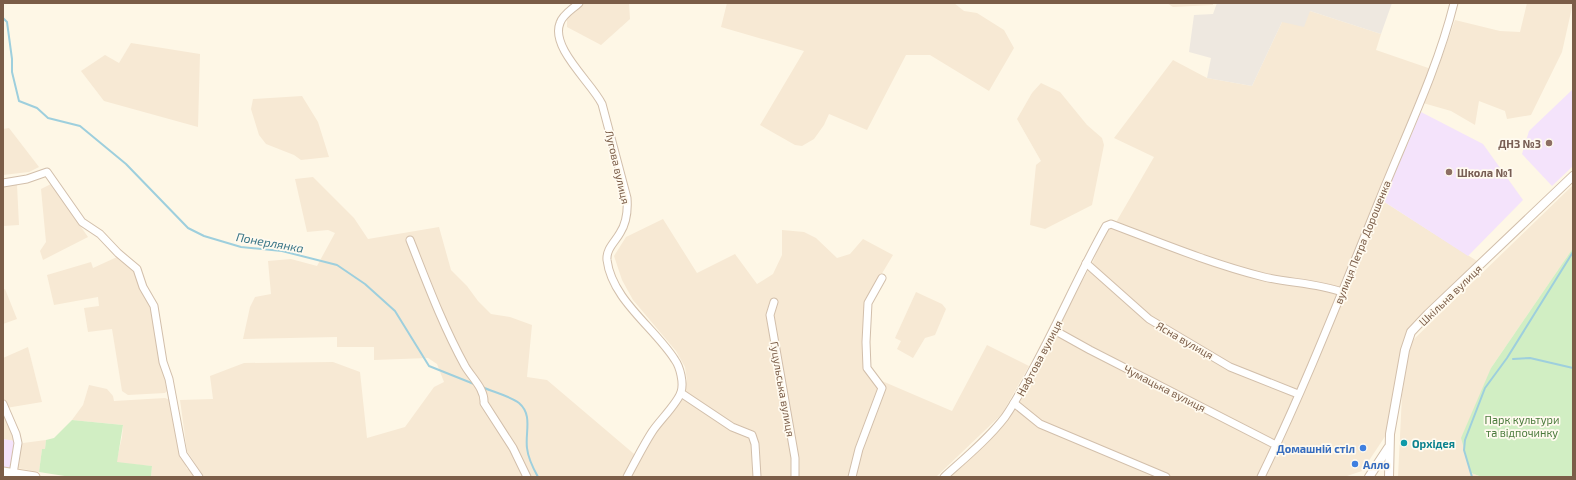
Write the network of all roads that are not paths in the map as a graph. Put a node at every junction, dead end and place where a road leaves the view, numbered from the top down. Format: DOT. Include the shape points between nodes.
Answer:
graph roads {
  1 [pos="579,3"];
  2 [pos="1454,3"];
  3 [pos="1573,176"];
  4 [pos="3,183"];
  5 [pos="410,240"];
  6 [pos="1086,263"];
  7 [pos="882,278"];
  8 [pos="1342,292"];
  9 [pos="774,302"];
  10 [pos="1054,330"];
  11 [pos="681,393"];
  12 [pos="1298,394"];
  13 [pos="3,404"];
  14 [pos="1014,404"];
  15 [pos="1276,445"];
  16 [pos="1388,447"];
  17 [pos="3,472"];
  18 [pos="13,474"];
  19 [pos="35,477"];
  20 [pos="199,477"];
  21 [pos="527,477"];
  22 [pos="627,477"];
  23 [pos="757,477"];
  24 [pos="795,477"];
  25 [pos="852,477"];
  26 [pos="944,477"];
  27 [pos="1166,477"];
  28 [pos="1260,477"];
  29 [pos="1369,477"];
  30 [pos="1389,477"];
  1 -- 11 [label="street, Лугова вулиця" via="564,16 558,30 566,55 602,104 627,198 626,220 608,250 608,264 621,295 676,360"];
  2 -- 8 [label="street, вулиця Петра Дорошенка" via="1418,105"];
  3 -- 16 [label="street, Шкільна вулиця" via="1411,332 1399,374"];
  4 -- 20 [label="street" via="47,172 82,222 100,234 137,269 143,287 154,306 183,454"];
  5 -- 21 [label="street" via="444,323 466,367 485,396 484,403 513,448"];
  6 -- 8 [label="street, Нафтова вулиця" via="1106,226 1111,224 1264,277"];
  6 -- 10 [label="street, Нафтова вулиця"];
  6 -- 12 [label="street, Ясна вулиця" via="1149,319 1230,366"];
  7 -- 25 [label="street" via="868,303 866,342 867,368 882,388 859,449"];
  8 -- 12 [label="street, вулиця Петра Дорошенка"];
  9 -- 24 [label="street, Гуцульська вулиця" via="770,315 795,458"];
  10 -- 14 [label="street, Нафтова вулиця"];
  10 -- 15 [label="street, Чумацька вулиця"];
  11 -- 22 [label="street" via="652,431"];
  11 -- 23 [label="street" via="732,427 752,435"];
  12 -- 15 [label="street, вулиця Петра Дорошенка"];
  13 -- 18 [label="street" via="18,443"];
  14 -- 26 [label="street, Нафтова вулиця" via="983,441"];
  14 -- 27 [label="street" via="1040,424"];
  15 -- 28 [label="street, вулиця Петра Дорошенка"];
  16 -- 29 [label="street, Шкільна вулиця"];
  16 -- 30 [label="street, Шкільна вулиця"];
  17 -- 18 [label="main road"];
  18 -- 19 [label="main road"];
}
